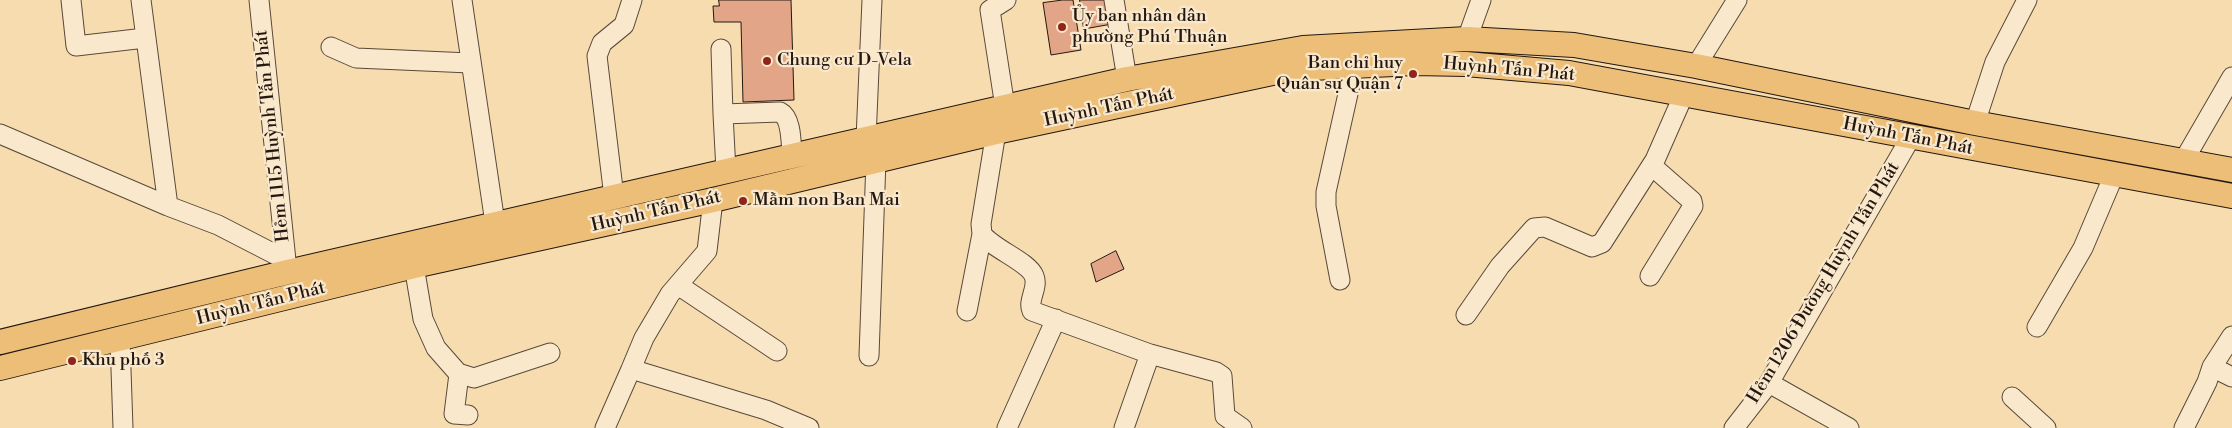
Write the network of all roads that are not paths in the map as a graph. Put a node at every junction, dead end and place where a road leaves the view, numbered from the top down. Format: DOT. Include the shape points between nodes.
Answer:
graph roads {
  1 [pos="71,0"];
  2 [pos="141,0"];
  3 [pos="259,0"];
  4 [pos="462,0"];
  5 [pos="632,0"];
  6 [pos="872,0"];
  7 [pos="1006,0"];
  8 [pos="1114,0"];
  9 [pos="1481,0"];
  10 [pos="1737,0"];
  11 [pos="2027,0"];
  12 [pos="145,38"];
  13 [pos="1467,39"];
  14 [pos="331,47"];
  15 [pos="721,49"];
  16 [pos="470,63"];
  17 [pos="1696,66"];
  18 [pos="1354,67"];
  19 [pos="2232,77"];
  20 [pos="1127,79"];
  21 [pos="1684,94"];
  22 [pos="1131,104"];
  23 [pos="1918,111"];
  24 [pos="723,114"];
  25 [pos="1004,123"];
  26 [pos="1975,123"];
  27 [pos="0,134"];
  28 [pos="1911,137"];
  29 [pos="871,149"];
  30 [pos="792,156"];
  31 [pos="2184,160"];
  32 [pos="1652,166"];
  33 [pos="2232,170"];
  34 [pos="726,171"];
  35 [pos="2114,175"];
  36 [pos="2232,196"];
  37 [pos="614,197"];
  38 [pos="713,200"];
  39 [pos="168,206"];
  40 [pos="620,220"];
  41 [pos="495,224"];
  42 [pos="982,234"];
  43 [pos="287,266"];
  44 [pos="414,266"];
  45 [pos="1650,276"];
  46 [pos="1340,280"];
  47 [pos="678,285"];
  48 [pos="292,297"];
  49 [pos="968,311"];
  50 [pos="1466,315"];
  51 [pos="1056,320"];
  52 [pos="2037,327"];
  53 [pos="2231,339"];
  54 [pos="120,340"];
  55 [pos="0,342"];
  56 [pos="777,351"];
  57 [pos="550,353"];
  58 [pos="1150,354"];
  59 [pos="869,356"];
  60 [pos="2212,367"];
  61 [pos="0,368"];
  62 [pos="631,369"];
  63 [pos="459,374"];
  64 [pos="2232,377"];
  65 [pos="1768,383"];
  66 [pos="2012,397"];
  67 [pos="468,415"];
  68 [pos="1817,421"];
  69 [pos="123,428"];
  70 [pos="605,428"];
  71 [pos="808,428"];
  72 [pos="1007,428"];
  73 [pos="1124,428"];
  74 [pos="1242,428"];
  75 [pos="1734,428"];
  76 [pos="1849,428"];
  77 [pos="2046,428"];
  78 [pos="2184,428"];
  1 -- 12 [label="street" via="76,46"];
  2 -- 12 [label="street"];
  3 -- 43 [label="street, Hẻm 1115 Huỳnh Tấn Phát"];
  4 -- 16 [label="street"];
  5 -- 37 [label="street" via="624,25 602,43 596,56"];
  6 -- 29 [label="street"];
  7 -- 25 [label="street" via="990,10"];
  8 -- 20 [label="street"];
  9 -- 13 [label="street"];
  10 -- 17 [label="street"];
  11 -- 26 [label="street" via="1995,62"];
  12 -- 39 [label="street"];
  13 -- 17 [label="main road, Huỳnh Tấn Phát" via="1574,45"];
  13 -- 20 [label="main road, Huỳnh Tấn Phát" via="1303,48"];
  14 -- 16 [label="street" via="356,58"];
  15 -- 24 [label="street"];
  16 -- 41 [label="street"];
  17 -- 23 [label="main road, Huỳnh Tấn Phát"];
  18 -- 21 [label="main road, Huỳnh Tấn Phát" via="1414,63 1475,65 1568,73"];
  18 -- 22 [label="main road, Huỳnh Tấn Phát" via="1291,70"];
  18 -- 46 [label="street" via="1326,192"];
  19 -- 31 [label="street"];
  20 -- 22 [label="main road"];
  20 -- 25 [label="main road, Huỳnh Tấn Phát"];
  21 -- 28 [label="main road, Huỳnh Tấn Phát"];
  21 -- 32 [label="street"];
  22 -- 25 [label="main road, Huỳnh Tấn Phát"];
  23 -- 26 [label="main road, Huỳnh Tấn Phát"];
  23 -- 28 [label="main road"];
  24 -- 30 [label="street" via="784,114 788,120"];
  24 -- 34 [label="street"];
  25 -- 29 [label="main road, Huỳnh Tấn Phát"];
  25 -- 42 [label="street" via="981,224"];
  26 -- 31 [label="main road, Huỳnh Tấn Phát"];
  27 -- 39 [label="street"];
  28 -- 35 [label="main road, Huỳnh Tấn Phát"];
  28 -- 65 [label="street, Hẻm 1206 Đường Huỳnh Tấn Phát"];
  29 -- 30 [label="main road, Huỳnh Tấn Phát"];
  29 -- 38 [label="main road, Huỳnh Tấn Phát"];
  29 -- 59 [label="street"];
  30 -- 34 [label="main road, Huỳnh Tấn Phát"];
  31 -- 33 [label="main road, Huỳnh Tấn Phát"];
  32 -- 45 [label="street" via="1692,200 1693,206"];
  32 -- 50 [label="street" via="1602,243 1592,247 1545,227 1534,228 1500,266"];
  34 -- 37 [label="main road, Huỳnh Tấn Phát"];
  35 -- 36 [label="main road, Huỳnh Tấn Phát"];
  35 -- 52 [label="street" via="2083,248"];
  37 -- 40 [label="main road"];
  37 -- 41 [label="main road, Huỳnh Tấn Phát"];
  38 -- 40 [label="main road, Huỳnh Tấn Phát"];
  38 -- 47 [label="street" via="707,251"];
  39 -- 43 [label="street" via="218,225"];
  40 -- 44 [label="main road, Huỳnh Tấn Phát"];
  41 -- 43 [label="main road, Huỳnh Tấn Phát"];
  42 -- 49 [label="street"];
  42 -- 51 [label="street" via="1032,272 1036,286 1030,307"];
  43 -- 48 [label="main road"];
  43 -- 55 [label="main road, Huỳnh Tấn Phát"];
  44 -- 48 [label="main road, Huỳnh Tấn Phát"];
  44 -- 63 [label="street" via="423,319 436,348"];
  47 -- 56 [label="street"];
  47 -- 62 [label="street" via="644,338"];
  48 -- 54 [label="main road, Huỳnh Tấn Phát"];
  51 -- 58 [label="street"];
  51 -- 72 [label="street"];
  53 -- 60 [label="street"];
  54 -- 61 [label="main road, Huỳnh Tấn Phát"];
  54 -- 69 [label="street"];
  57 -- 63 [label="street" via="474,378"];
  58 -- 73 [label="street"];
  58 -- 74 [label="street" via="1222,376 1225,416"];
  60 -- 64 [label="street"];
  60 -- 78 [label="street"];
  62 -- 70 [label="street"];
  62 -- 71 [label="street" via="766,410"];
  63 -- 67 [label="street" via="454,414"];
  65 -- 68 [label="street"];
  65 -- 75 [label="street, Hẻm 1206 Đường Huỳnh Tấn Phát"];
  66 -- 77 [label="street"];
  68 -- 76 [label="street"];
}
